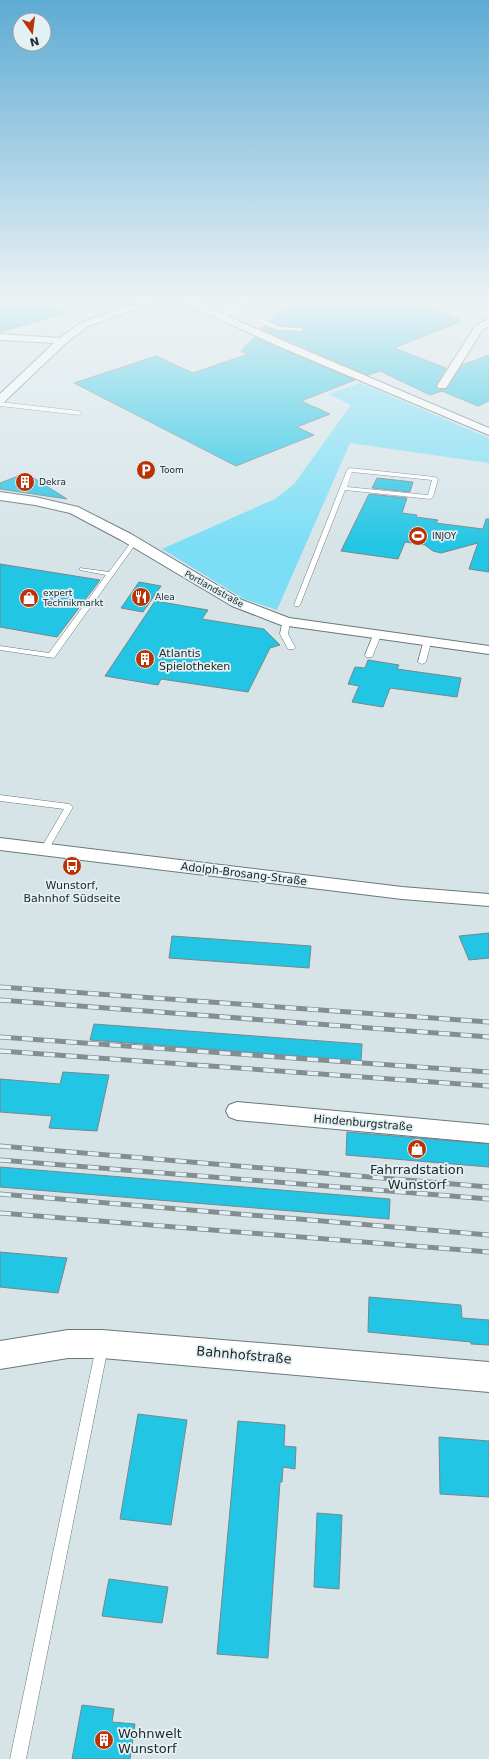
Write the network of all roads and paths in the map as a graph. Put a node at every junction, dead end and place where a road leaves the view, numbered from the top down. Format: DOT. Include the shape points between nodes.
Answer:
graph roads {
  1 [pos="18,383"];
  2 [pos="374,383"];
  3 [pos="444,383"];
  4 [pos="442,386"];
  5 [pos="0,400"];
  6 [pos="0,404"];
  7 [pos="79,413"];
  8 [pos="489,432"];
  9 [pos="344,488"];
  10 [pos="0,496"];
  11 [pos="134,542"];
  12 [pos="82,569"];
  13 [pos="111,574"];
  14 [pos="297,605"];
  15 [pos="286,622"];
  16 [pos="377,635"];
  17 [pos="427,642"];
  18 [pos="290,647"];
  19 [pos="0,648"];
  20 [pos="489,650"];
  21 [pos="369,656"];
  22 [pos="422,662"];
  23 [pos="0,798"];
  24 [pos="0,844"];
  25 [pos="44,850"];
  26 [pos="489,900"];
  27 [pos="237,1112"];
  28 [pos="489,1134"];
  29 [pos="102,1344"];
  30 [pos="0,1355"];
  31 [pos="489,1377"];
  32 [pos="18,1759"];
  1 -- 5 [label="street"];
  2 -- 8 [label="street"];
  3 -- 4 [label="street"];
  6 -- 7 [label="lane"];
  9 -- 9 [label="lane" via="350,470 435,480 430,497"];
  9 -- 14 [label="lane"];
  10 -- 11 [label="street, Portlandstraße" via="74,510"];
  11 -- 13 [label="lane"];
  11 -- 15 [label="street, Portlandstraße" via="237,603"];
  12 -- 13 [label="lane"];
  13 -- 19 [label="lane" via="51,656"];
  15 -- 16 [label="street, Portlandstraße"];
  15 -- 18 [label="lane" via="284,634"];
  16 -- 17 [label="street, Portlandstraße"];
  16 -- 21 [label="lane"];
  17 -- 20 [label="street, Portlandstraße"];
  17 -- 22 [label="lane"];
  23 -- 25 [label="lane" via="69,807"];
  24 -- 25 [label="street, Adolph-Brosang-Straße"];
  25 -- 26 [label="street, Adolph-Brosang-Straße" via="402,893"];
  27 -- 28 [label="street, Hindenburgstraße"];
  29 -- 30 [label="street, Bahnhofstraße" via="68,1344"];
  29 -- 31 [label="street, Bahnhofstraße"];
  29 -- 32 [label="lane"];
}
